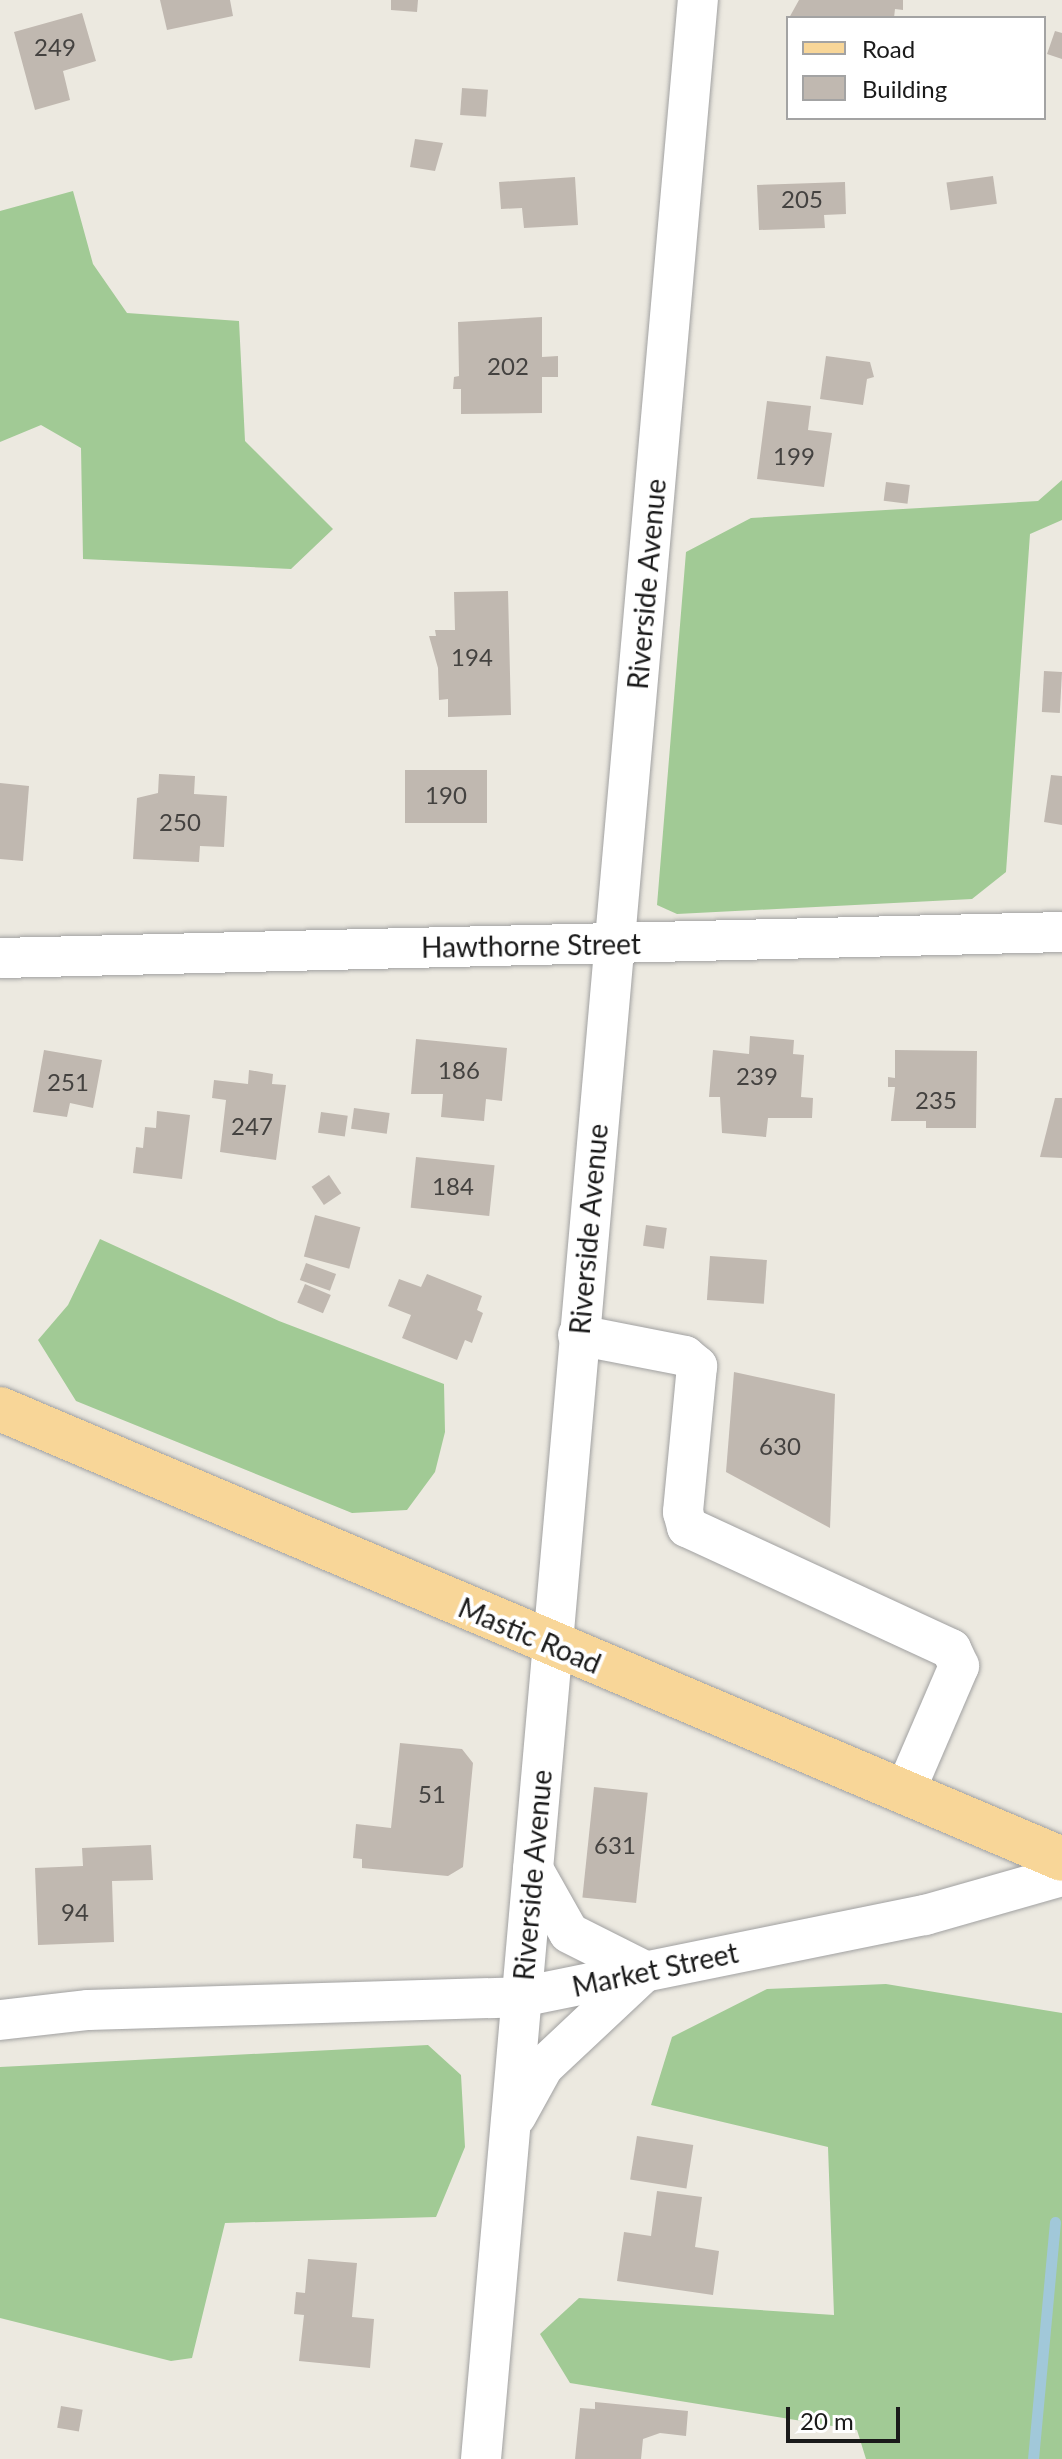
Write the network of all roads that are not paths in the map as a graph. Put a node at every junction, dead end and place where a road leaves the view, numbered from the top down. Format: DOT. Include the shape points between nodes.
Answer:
graph roads {
  1 [pos="698,0"];
  2 [pos="1062,932"];
  3 [pos="614,942"];
  4 [pos="0,958"];
  5 [pos="578,1335"];
  6 [pos="0,1409"];
  7 [pos="552,1645"];
  8 [pos="906,1789"];
  9 [pos="1062,1859"];
  10 [pos="533,1869"];
  11 [pos="1062,1876"];
  12 [pos="645,1971"];
  13 [pos="521,1997"];
  14 [pos="0,2020"];
  15 [pos="510,2126"];
  16 [pos="481,2459"];
  1 -- 3 [label="street, Riverside Avenue"];
  2 -- 3 [label="street, Hawthorne Street"];
  3 -- 4 [label="street, Hawthorne Street"];
  3 -- 5 [label="street, Riverside Avenue"];
  5 -- 7 [label="street, Riverside Avenue"];
  5 -- 8 [label="street" via="685,1356 697,1366 683,1512 687,1527 951,1649 959,1666"];
  6 -- 7 [label="main road, Mastic Road"];
  7 -- 8 [label="main road, Mastic Road"];
  7 -- 10 [label="street, Riverside Avenue"];
  8 -- 9 [label="main road, Mastic Road"];
  10 -- 12 [label="street" via="569,1933"];
  10 -- 13 [label="street, Riverside Avenue"];
  11 -- 12 [label="street, Market Street" via="925,1915"];
  12 -- 13 [label="street, Market Street"];
  12 -- 15 [label="street" via="543,2067"];
  13 -- 14 [label="street, Market Street" via="88,2010"];
  13 -- 15 [label="street, Riverside Avenue"];
  15 -- 16 [label="street, Riverside Avenue"];
}
